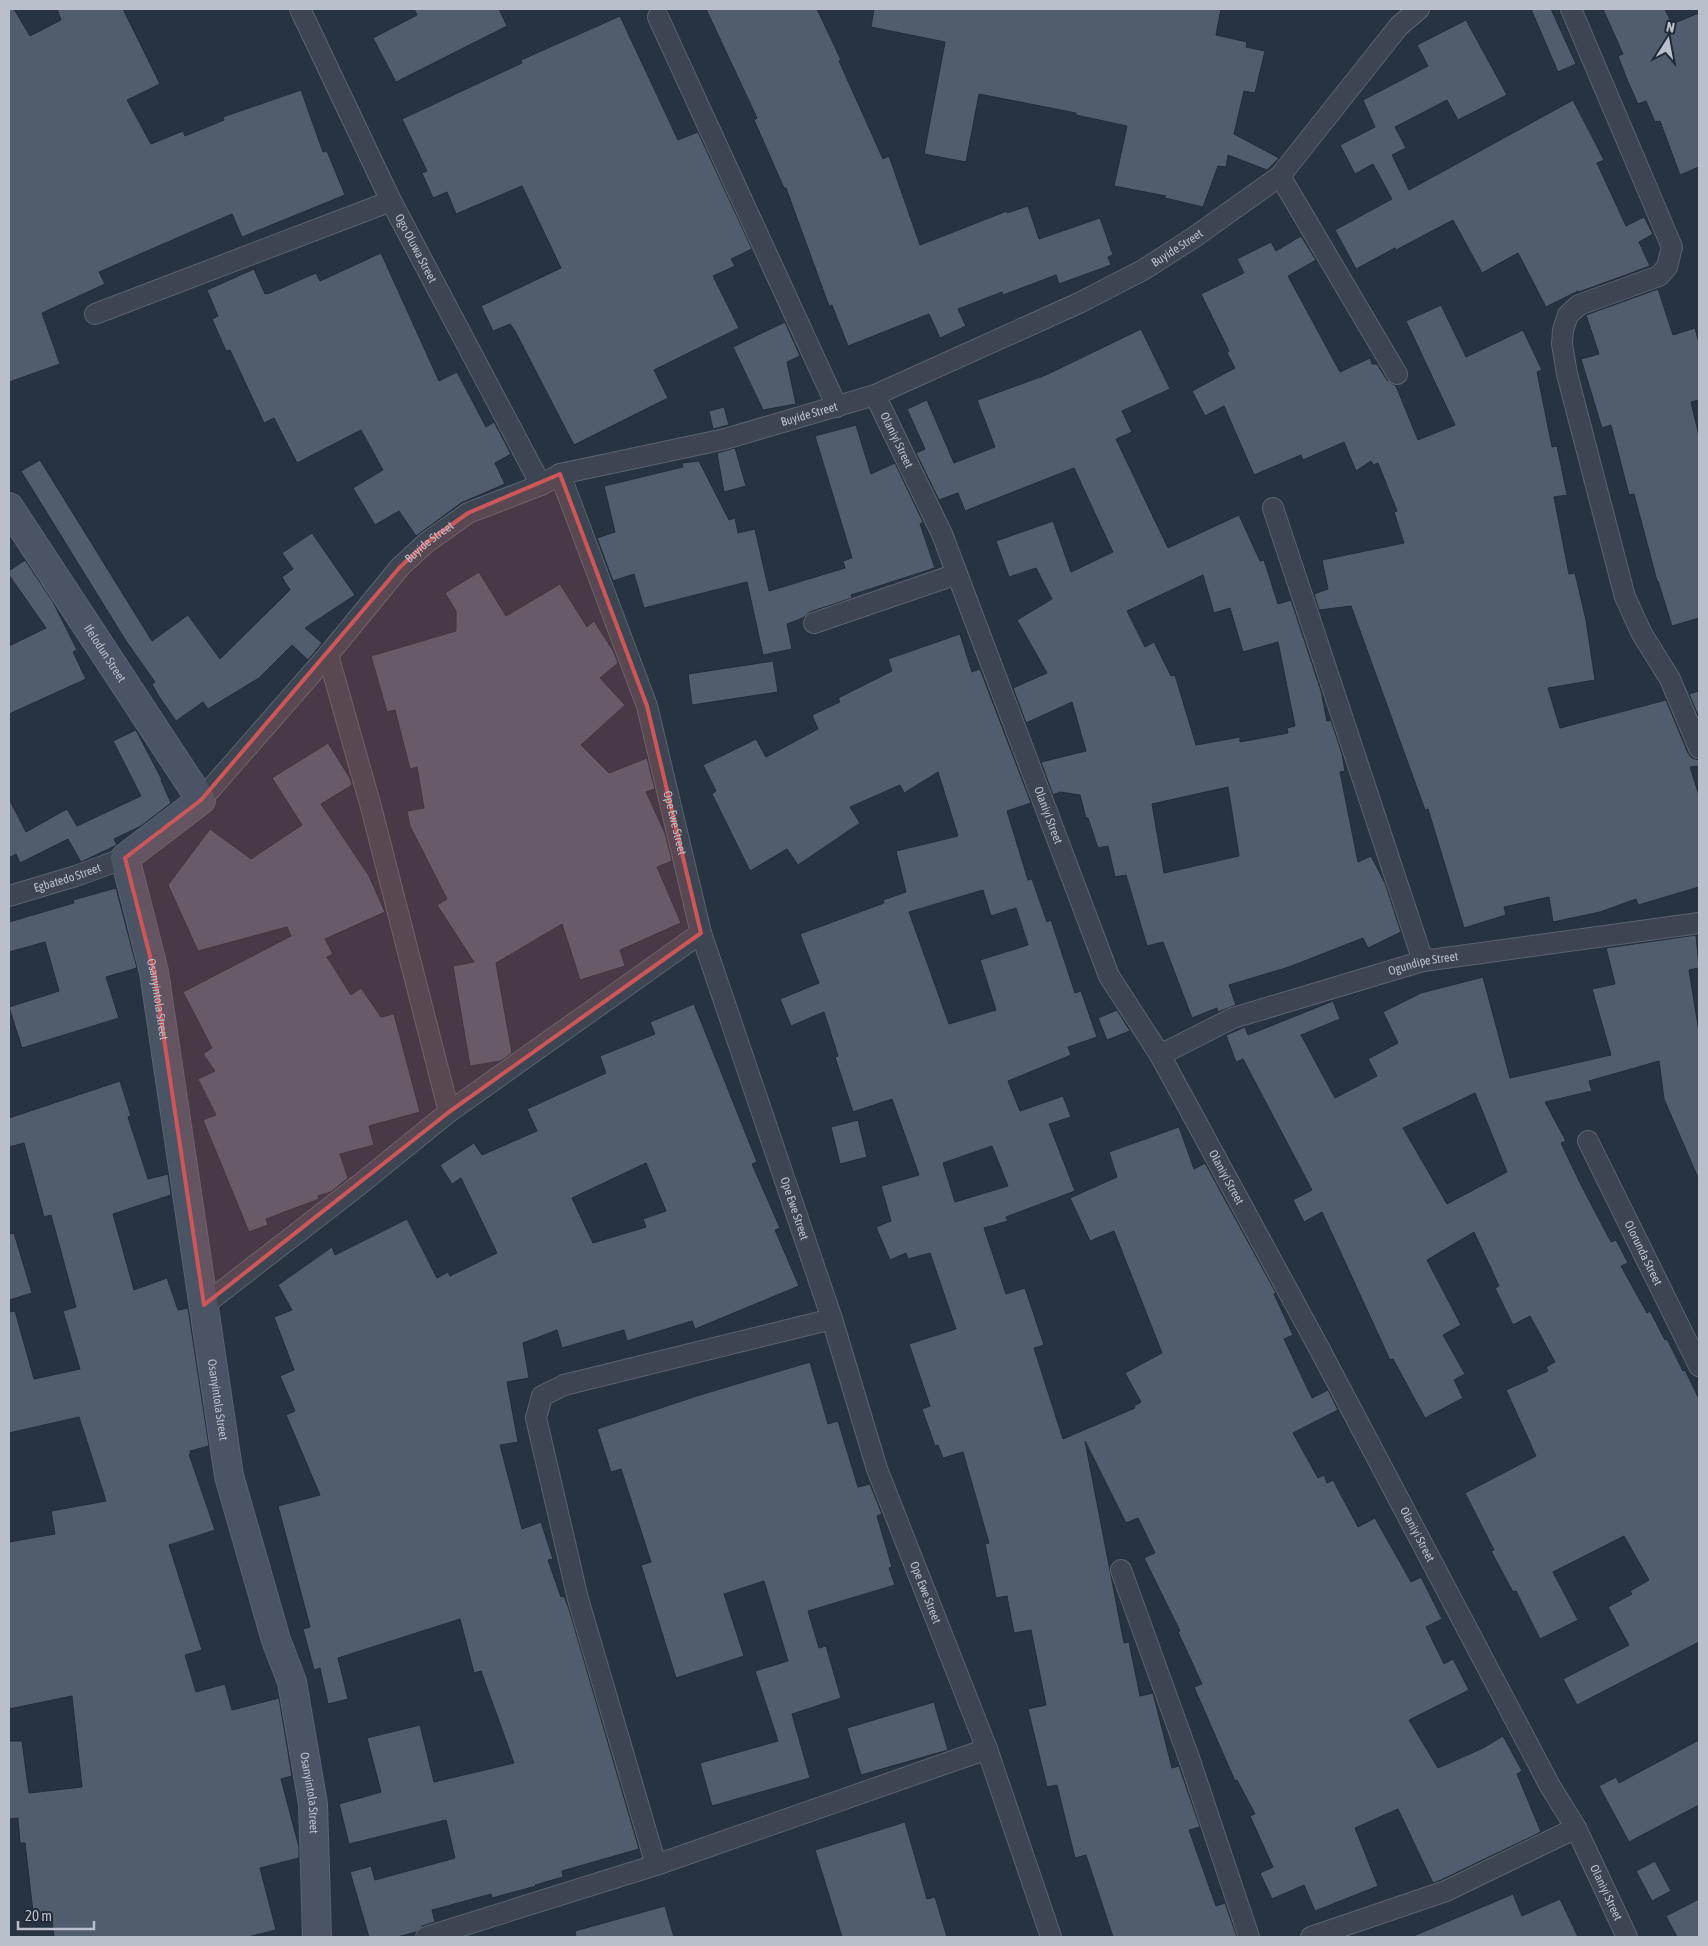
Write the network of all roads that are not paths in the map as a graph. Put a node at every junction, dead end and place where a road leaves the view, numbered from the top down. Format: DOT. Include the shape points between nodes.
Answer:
graph roads {
  1 [pos="300,9"];
  2 [pos="1419,9"];
  3 [pos="1571,9"];
  4 [pos="658,17"];
  5 [pos="1280,176"];
  6 [pos="391,201"];
  7 [pos="94,314"];
  8 [pos="1397,374"];
  9 [pos="875,395"];
  10 [pos="837,407"];
  11 [pos="560,474"];
  12 [pos="541,484"];
  13 [pos="9,508"];
  14 [pos="1273,508"];
  15 [pos="957,574"];
  16 [pos="814,623"];
  17 [pos="328,655"];
  18 [pos="1699,748"];
  19 [pos="201,800"];
  20 [pos="125,858"];
  21 [pos="9,896"];
  22 [pos="1699,923"];
  23 [pos="701,933"];
  24 [pos="1423,961"];
  25 [pos="1160,1055"];
  26 [pos="449,1112"];
  27 [pos="1588,1141"];
  28 [pos="204,1305"];
  29 [pos="832,1319"];
  30 [pos="1699,1366"];
  31 [pos="1121,1570"];
  32 [pos="987,1749"];
  33 [pos="1576,1828"];
  34 [pos="656,1865"];
  35 [pos="317,1937"];
  36 [pos="426,1937"];
  37 [pos="1051,1937"];
  38 [pos="1248,1937"];
  39 [pos="1311,1937"];
  40 [pos="1627,1937"];
  1 -- 6 [label="street, Ogo Oluwa Street"];
  2 -- 5 [label="street, Buyide Street" via="1398,26"];
  3 -- 18 [label="street" via="1672,247 1667,267 1660,276 1578,305 1568,315 1562,344 1567,374 1625,597 1642,634 1670,680"];
  4 -- 10 [label="street"];
  5 -- 8 [label="street"];
  5 -- 9 [label="street, Buyide Street" via="1143,270 1079,303"];
  6 -- 7 [label="street"];
  6 -- 12 [label="street, Ogo Oluwa Street"];
  9 -- 10 [label="street, Buyide Street"];
  9 -- 15 [label="street, Olaniyi Street" via="942,534"];
  10 -- 11 [label="street, Buyide Street" via="725,439"];
  11 -- 12 [label="street, Buyide Street"];
  11 -- 23 [label="street, Ope Ewe Street" via="647,706"];
  12 -- 17 [label="street, Buyide Street" via="468,513 426,543 400,566"];
  13 -- 19 [label="street, Ifelodun Street"];
  14 -- 24 [label="street"];
  15 -- 16 [label="street"];
  15 -- 25 [label="street, Olaniyi Street" via="1109,976"];
  17 -- 19 [label="street, Buyide Street"];
  17 -- 26 [label="street" via="371,807"];
  19 -- 20 [label="street"];
  20 -- 21 [label="street, Egbatedo Street"];
  20 -- 28 [label="street, Osanyintola Street" via="154,972"];
  22 -- 24 [label="street, Ogundipe Street"];
  23 -- 26 [label="street"];
  23 -- 29 [label="street, Ope Ewe Street"];
  24 -- 25 [label="street, Ogundipe Street" via="1232,1018"];
  25 -- 33 [label="street, Olaniyi Street" via="1550,1786"];
  26 -- 28 [label="street"];
  27 -- 30 [label="street, Olorunda Street"];
  28 -- 35 [label="street, Osanyintola Street" via="229,1476 276,1640 292,1682 313,1804"];
  29 -- 32 [label="street, Ope Ewe Street" via="877,1469"];
  29 -- 34 [label="street" via="564,1384 542,1396 536,1418 578,1599"];
  31 -- 38 [label="street"];
  32 -- 34 [label="street"];
  32 -- 37 [label="street, Ope Ewe Street"];
  33 -- 39 [label="street" via="1446,1891"];
  33 -- 40 [label="street, Olaniyi Street"];
  34 -- 36 [label="street"];
}
